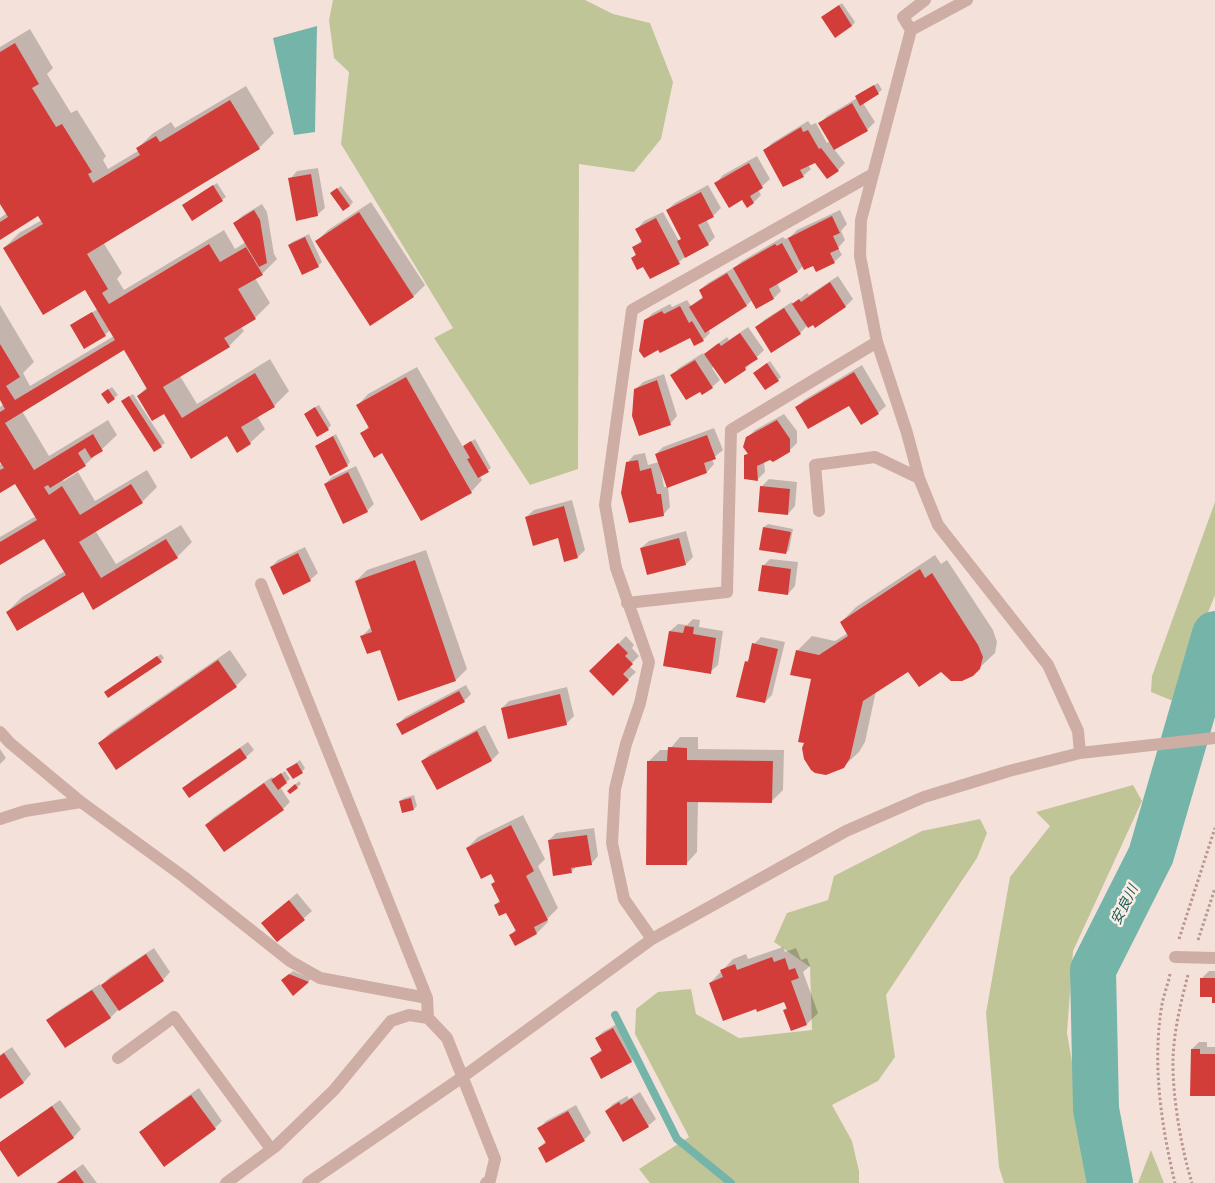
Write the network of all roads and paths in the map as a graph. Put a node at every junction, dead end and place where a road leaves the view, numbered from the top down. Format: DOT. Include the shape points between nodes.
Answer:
graph roads {
  1 [pos="925,0"];
  2 [pos="967,0"];
  3 [pos="911,30"];
  4 [pos="873,174"];
  5 [pos="877,342"];
  6 [pos="919,478"];
  7 [pos="819,512"];
  8 [pos="261,584"];
  9 [pos="627,604"];
  10 [pos="0,732"];
  11 [pos="1215,738"];
  12 [pos="1080,753"];
  13 [pos="82,802"];
  14 [pos="0,819"];
  15 [pos="1215,828"];
  16 [pos="1215,888"];
  17 [pos="652,939"];
  18 [pos="1175,957"];
  19 [pos="1193,958"];
  20 [pos="1215,958"];
  21 [pos="427,998"];
  22 [pos="428,1018"];
  23 [pos="118,1058"];
  24 [pos="464,1076"];
  25 [pos="271,1149"];
  26 [pos="226,1183"];
  27 [pos="308,1183"];
  28 [pos="486,1183"];
  29 [pos="1175,1183"];
  30 [pos="1192,1183"];
  1 -- 3 [label="street" via="903,17"];
  2 -- 3 [label="street"];
  3 -- 4 [label="street"];
  4 -- 5 [label="street" via="860,220 860,256"];
  4 -- 9 [label="street" via="632,310 605,505 616,568"];
  5 -- 6 [label="street"];
  5 -- 9 [label="street" via="731,430 727,592"];
  6 -- 7 [label="street" via="875,457 816,465"];
  6 -- 12 [label="street" via="938,525 1048,665 1078,731"];
  8 -- 21 [label="street"];
  9 -- 17 [label="street" via="649,662 615,789 612,843 624,899"];
  10 -- 13 [label="street"];
  11 -- 12 [label="street"];
  12 -- 17 [label="street" via="924,797 854,827"];
  13 -- 14 [label="street" via="25,811"];
  13 -- 21 [label="street" via="290,961 320,978"];
  15 -- 18 [label="path" via="1181,928"];
  16 -- 19 [label="path"];
  17 -- 24 [label="street"];
  18 -- 19 [label="street"];
  18 -- 29 [label="path" via="1162,1003 1158,1050 1161,1112"];
  19 -- 20 [label="street"];
  19 -- 30 [label="path" via="1181,1002 1173,1058 1176,1107"];
  21 -- 22 [label="street"];
  22 -- 24 [label="street" via="447,1038"];
  22 -- 25 [label="street" via="409,1015 391,1021 334,1090"];
  23 -- 25 [label="street" via="174,1017"];
  24 -- 27 [label="street"];
  24 -- 28 [label="street" via="495,1159 490,1180"];
  25 -- 26 [label="street"];
}
